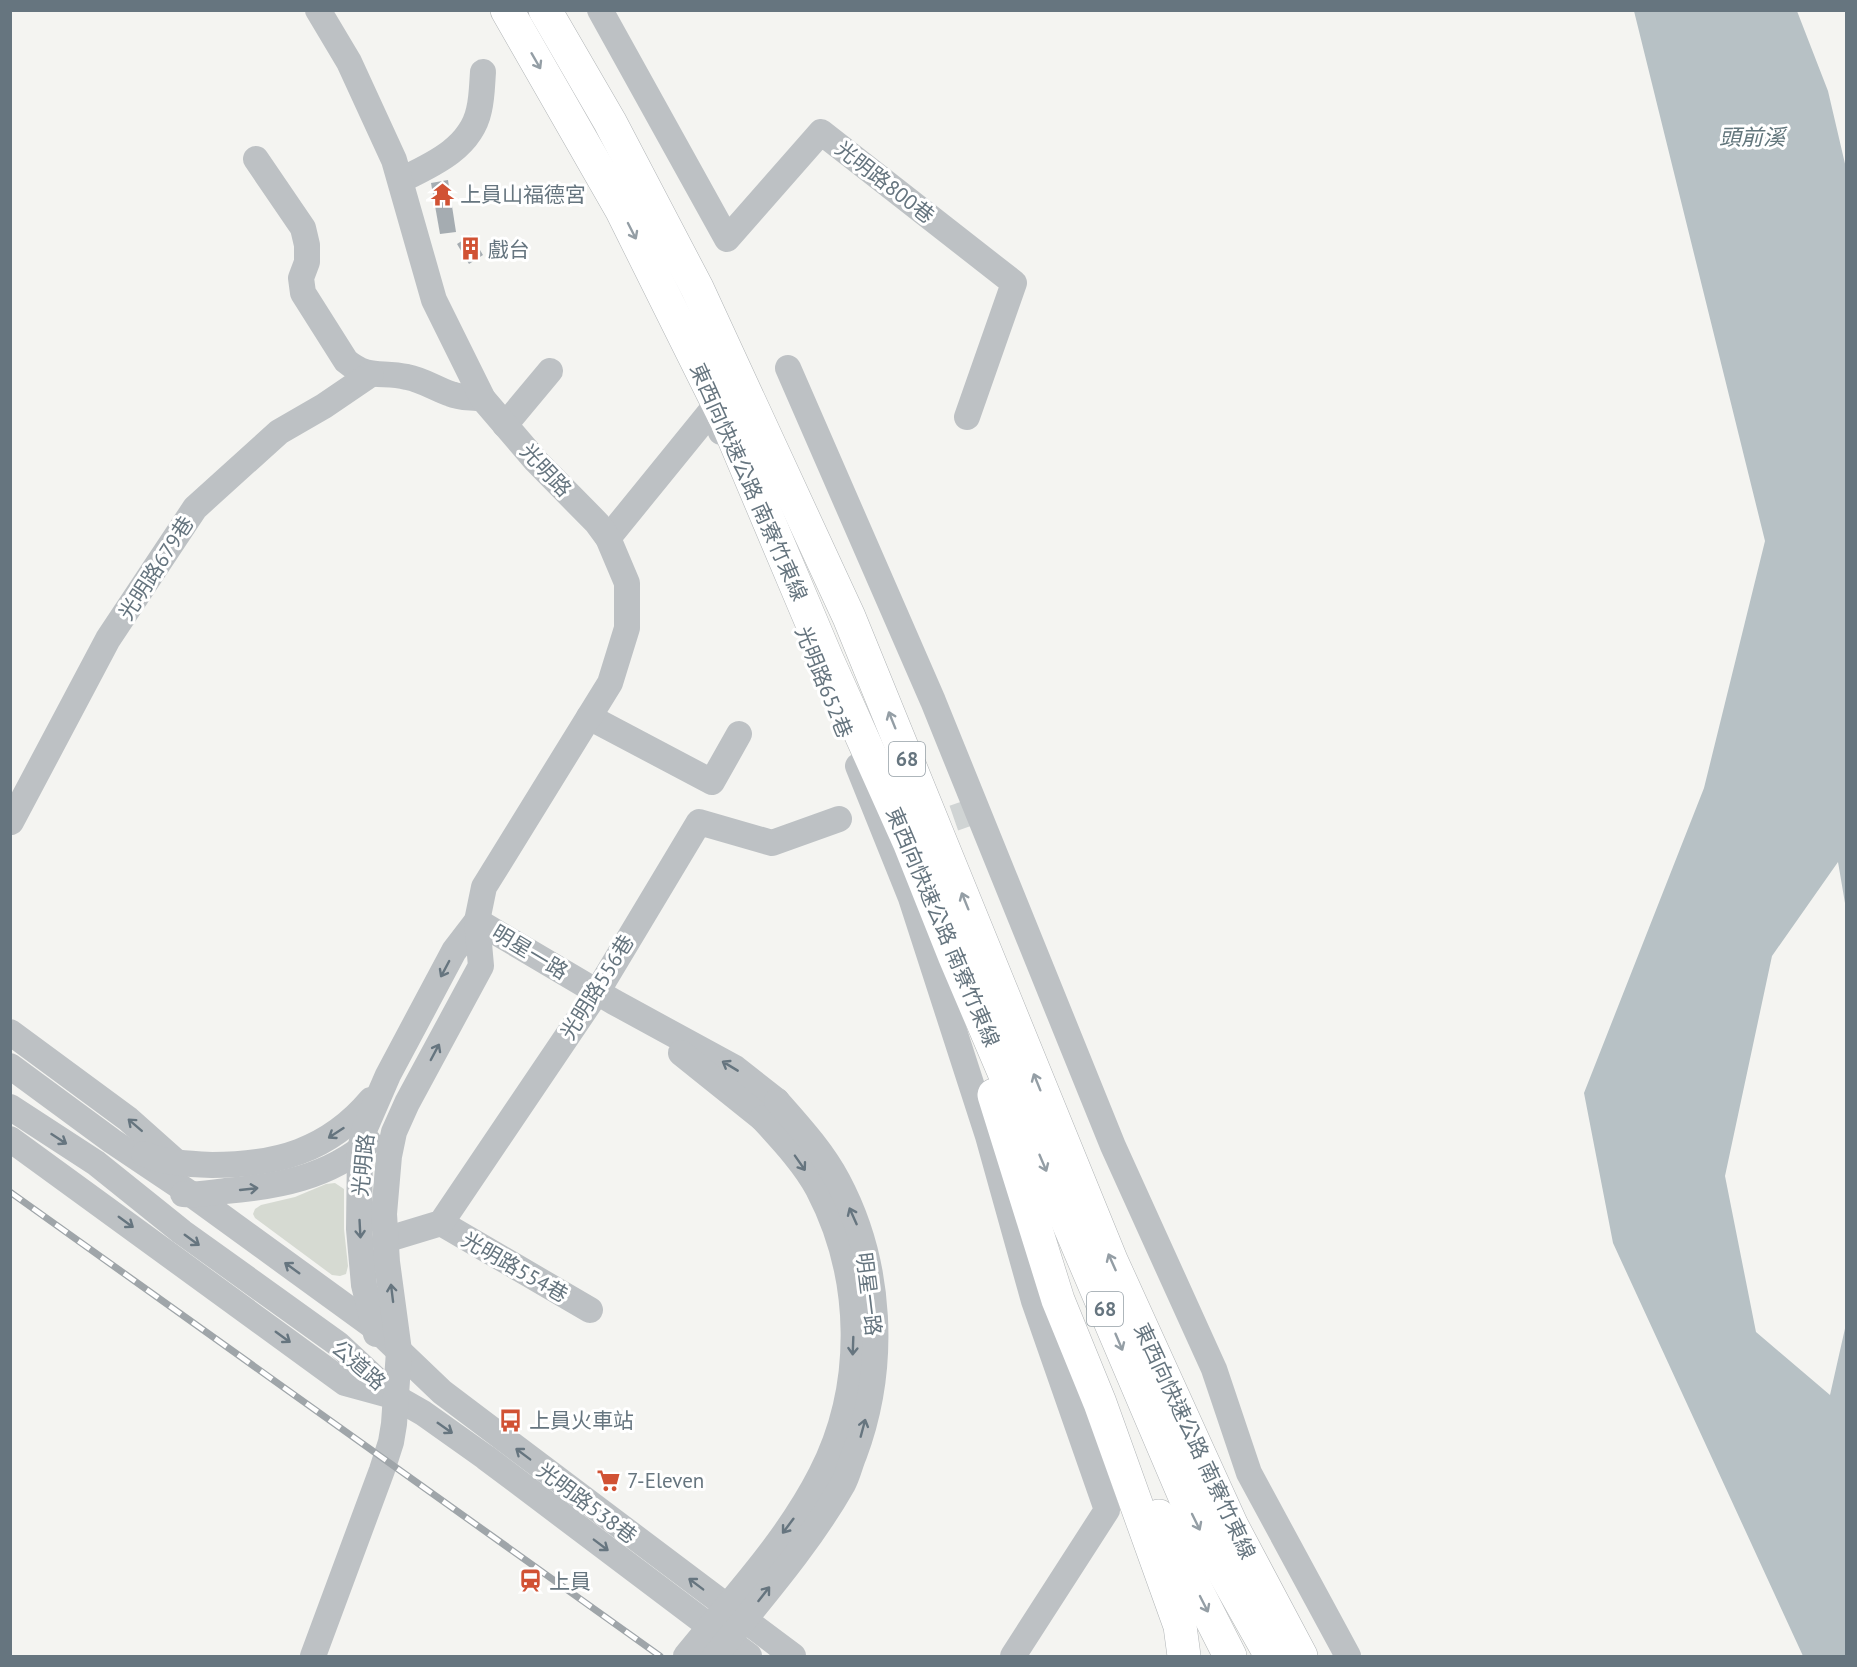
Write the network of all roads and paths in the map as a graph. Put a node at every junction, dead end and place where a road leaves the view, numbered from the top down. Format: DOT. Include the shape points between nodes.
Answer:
graph roads {
  1 [pos="318,10"];
  2 [pos="507,10"];
  3 [pos="544,10"];
  4 [pos="600,10"];
  5 [pos="483,72"];
  6 [pos="256,159"];
  7 [pos="401,180"];
  8 [pos="788,368"];
  9 [pos="550,371"];
  10 [pos="371,374"];
  11 [pos="483,399"];
  12 [pos="967,417"];
  13 [pos="505,424"];
  14 [pos="608,538"];
  15 [pos="589,717"];
  16 [pos="739,734"];
  17 [pos="839,819"];
  18 [pos="11,822"];
  19 [pos="477,921"];
  20 [pos="954,955"];
  21 [pos="605,997"];
  22 [pos="10,1032"];
  23 [pos="10,1066"];
  24 [pos="388,1075"];
  25 [pos="407,1103"];
  26 [pos="10,1107"];
  27 [pos="770,1110"];
  28 [pos="10,1139"];
  29 [pos="112,1141"];
  30 [pos="360,1150"];
  31 [pos="178,1164"];
  32 [pos="78,1187"];
  33 [pos="129,1191"];
  34 [pos="191,1194"];
  35 [pos="441,1223"];
  36 [pos="385,1240"];
  37 [pos="590,1310"];
  38 [pos="387,1340"];
  39 [pos="395,1397"];
  40 [pos="1100,1403"];
  41 [pos="1232,1526"];
  42 [pos="313,1656"];
  43 [pos="686,1656"];
  44 [pos="715,1656"];
  45 [pos="749,1656"];
  46 [pos="793,1656"];
  47 [pos="1013,1656"];
  48 [pos="1184,1656"];
  49 [pos="1230,1656"];
  50 [pos="1271,1656"];
  51 [pos="1301,1656"];
  52 [pos="1317,1656"];
  53 [pos="1348,1656"];
  1 -- 7 [label="street, 光明路" via="349,62"];
  2 -- 20 [label="highway, 東西向快速公路 南寮竹東線 / 68, one-way" via="621,209 727,422"];
  41 -- 3 [label="highway, 東西向快速公路 南寮竹東線 / 68, one-way" via="1111,1260 849,617 697,288 610,122"];
  4 -- 12 [label="street, 光明路800巷" via="727,239 821,132 1014,283"];
  5 -- 7 [label="street" via="479,111 462,141 439,161"];
  6 -- 10 [label="street" via="303,228 307,262 301,278 303,293 346,361"];
  7 -- 11 [label="street, 光明路" via="434,300"];
  8 -- 53 [label="street" via="933,701 1113,1146 1214,1369 1250,1473"];
  9 -- 13 [label="street"];
  10 -- 11 [label="street" via="406,376 452,395"];
  10 -- 18 [label="street, 光明路679巷" via="279,432 195,508 108,639"];
  11 -- 13 [label="street, 光明路"];
  13 -- 14 [label="street, 光明路"];
  14 -- 15 [label="street, 光明路" via="627,583 627,628 610,683"];
  14 -- 47 [label="street, 光明路652巷" via="712,410 911,898 988,1136 1034,1301 1107,1509"];
  15 -- 16 [label="street" via="712,782"];
  15 -- 19 [label="street, 光明路" via="484,887"];
  17 -- 21 [label="street, 光明路556巷" via="772,843 699,822"];
  19 -- 21 [label="street, 明星一路"];
  19 -- 24 [label="street, 光明路, one-way" via="454,951"];
  25 -- 19 [label="street, 光明路, one-way" via="481,966"];
  20 -- 40 [label="highway" via="1058,1300"];
  20 -- 50 [label="highway, 東西向快速公路 南寮竹東線 / 68, one-way" via="1196,1523"];
  21 -- 27 [label="street, 明星一路" via="735,1068"];
  21 -- 35 [label="street, 光明路556巷"];
  31 -- 22 [label="street, one-way" via="128,1119"];
  23 -- 29 [label="street, 公道路"];
  24 -- 30 [label="street, 光明路" via="365,1128"];
  24 -- 31 [label="street, 公道路, one-way" via="350,1124 306,1150 233,1165"];
  25 -- 30 [label="street"];
  25 -- 36 [label="street, 光明路" via="389,1156"];
  26 -- 33 [label="street, 公道路, one-way" via="96,1163"];
  27 -- 43 [label="street, 明星一路, one-way, bridge" via="818,1188 837,1230 849,1275 854,1326 852,1381 822,1473 799,1512"];
  44 -- 27 [label="street, 明星一路, one-way, bridge" via="818,1525 844,1482 862,1434 874,1384 876,1326 869,1269 858,1227 837,1180 809,1137"];
  28 -- 32 [label="street, 公道路"];
  29 -- 31 [label="street, 公道路"];
  29 -- 34 [label="street, 公道路"];
  34 -- 30 [label="street, one-way" via="291,1182 334,1166"];
  30 -- 38 [label="street, 光明路, one-way" via="364,1285"];
  31 -- 34 [label="street"];
  32 -- 33 [label="street"];
  32 -- 39 [label="street, 公道路, one-way" via="345,1383"];
  33 -- 34 [label="street"];
  33 -- 39 [label="street, 公道路, one-way" via="338,1344"];
  38 -- 34 [label="street, 公道路, one-way"];
  35 -- 36 [label="street"];
  35 -- 37 [label="street, 光明路554巷"];
  38 -- 36 [label="street, 光明路, one-way"];
  38 -- 39 [label="street, 光明路"];
  38 -- 39 [label="street, 光明路"];
  46 -- 38 [label="street, 光明路538巷, one-way" via="489,1429 427,1380"];
  39 -- 42 [label="street, 光明路" via="386,1460"];
  39 -- 45 [label="street, 光明路538巷, one-way" via="485,1457"];
  40 -- 48 [label="highway" via="1180,1626"];
  40 -- 49 [label="highway, one-way"];
  41 -- 51 [label="highway, 東西向快速公路 南寮竹東線 / 68"];
  41 -- 52 [label="highway"];
}
